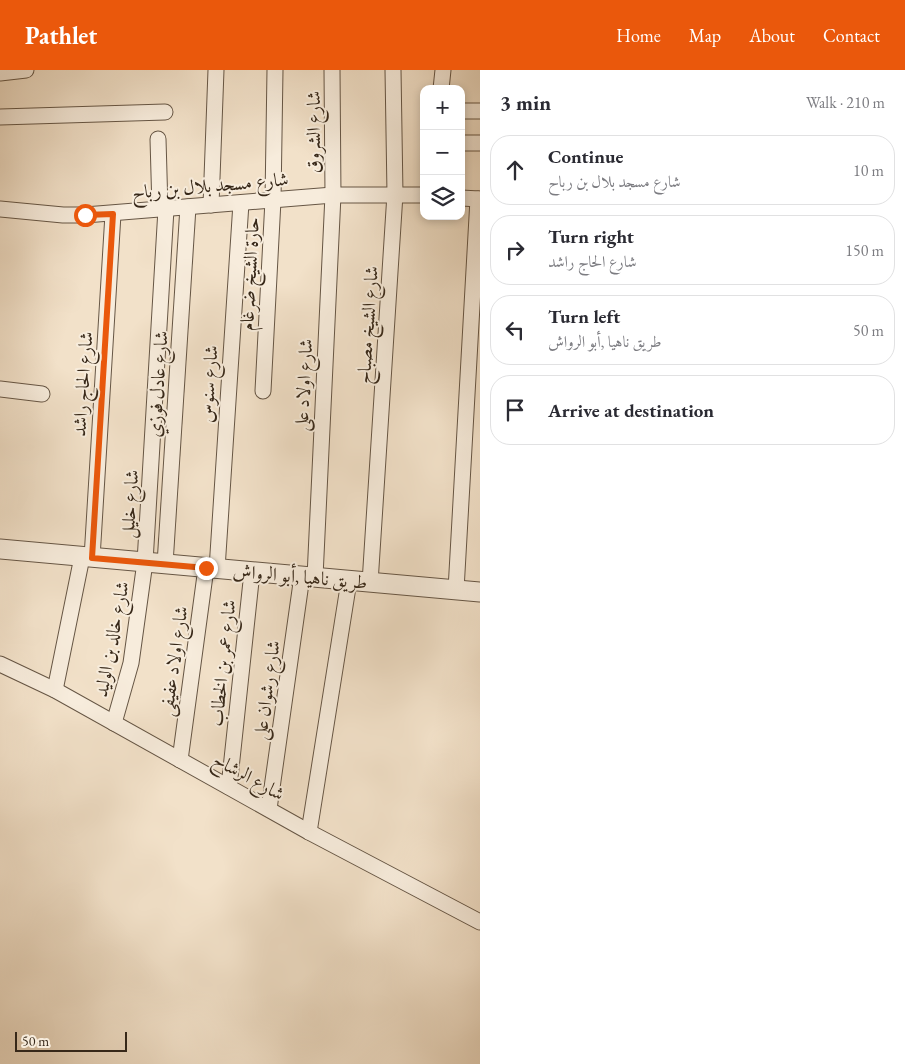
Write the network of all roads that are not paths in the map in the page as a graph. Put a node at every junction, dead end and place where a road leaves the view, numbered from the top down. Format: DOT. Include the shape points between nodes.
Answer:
graph roads {
  1 [pos="26,70"];
  2 [pos="216,70"];
  3 [pos="275,70"];
  4 [pos="332,70"];
  5 [pos="392,70"];
  6 [pos="443,70"];
  7 [pos="0,73"];
  8 [pos="441,85"];
  9 [pos="465,111"];
  10 [pos="480,111"];
  11 [pos="165,112"];
  12 [pos="0,117"];
  13 [pos="158,139"];
  14 [pos="465,143"];
  15 [pos="480,143"];
  16 [pos="395,194"];
  17 [pos="333,195"];
  18 [pos="420,195"];
  19 [pos="465,198"];
  20 [pos="479,199"];
  21 [pos="274,200"];
  22 [pos="241,203"];
  23 [pos="211,205"];
  24 [pos="188,207"];
  25 [pos="0,209"];
  26 [pos="163,209"];
  27 [pos="113,214"];
  28 [pos="0,389"];
  29 [pos="262,391"];
  30 [pos="42,394"];
  31 [pos="0,549"];
  32 [pos="87,557"];
  33 [pos="145,562"];
  34 [pos="165,564"];
  35 [pos="212,568"];
  36 [pos="252,572"];
  37 [pos="308,577"];
  38 [pos="349,581"];
  39 [pos="370,582"];
  40 [pos="456,590"];
  41 [pos="480,592"];
  42 [pos="0,664"];
  43 [pos="55,690"];
  44 [pos="114,723"];
  45 [pos="180,760"];
  46 [pos="229,787"];
  47 [pos="269,810"];
  48 [pos="309,832"];
  49 [pos="480,922"];
  1 -- 7 [label="street"];
  2 -- 23 [label="street"];
  3 -- 21 [label="street, حارة الشيخ ضرغام"];
  4 -- 17 [label="street, شارع الشروق"];
  5 -- 16 [label="street, شارع الشيخ مصباح"];
  6 -- 8 [label="street"];
  9 -- 10 [label="street"];
  11 -- 12 [label="street"];
  13 -- 26 [label="street, شارع خليل"];
  14 -- 15 [label="street"];
  16 -- 17 [label="street, شارع مسجد بلال بن رباح"];
  16 -- 18 [label="street, شارع مسجد بلال بن رباح"];
  16 -- 39 [label="street, شارع الشيخ مصباح"];
  17 -- 21 [label="street, شارع مسجد بلال بن رباح"];
  17 -- 37 [label="street, شارع اولاد على"];
  19 -- 20 [label="street"];
  20 -- 40 [label="street"];
  21 -- 22 [label="street, شارع مسجد بلال بن رباح"];
  21 -- 29 [label="street, حارة الشيخ ضرغام"];
  22 -- 23 [label="street, شارع مسجد بلال بن رباح"];
  22 -- 35 [label="street, شارع سنوس"];
  23 -- 24 [label="street, شارع مسجد بلال بن رباح"];
  24 -- 26 [label="street, شارع مسجد بلال بن رباح"];
  24 -- 34 [label="street, شارع عادل فوزي"];
  25 -- 27 [label="street, شارع مسجد بلال بن رباح" via="63,215"];
  26 -- 27 [label="street, شارع مسجد بلال بن رباح"];
  26 -- 33 [label="street, شارع خليل"];
  27 -- 32 [label="street, شارع الحاج راشد"];
  28 -- 30 [label="street"];
  31 -- 32 [label="street, طريق ناهيا ,أبو الرواش"];
  32 -- 33 [label="street, طريق ناهيا ,أبو الرواش"];
  32 -- 43 [label="street, شارع الحاج راشد"];
  33 -- 34 [label="street, طريق ناهيا ,أبو الرواش"];
  33 -- 44 [label="street, شارع خالد بن الوليد" via="131,663"];
  34 -- 35 [label="street, طريق ناهيا ,أبو الرواش"];
  35 -- 36 [label="street, طريق ناهيا ,أبو الرواش"];
  35 -- 45 [label="street, شارع اولاد عفيفى"];
  36 -- 37 [label="street, طريق ناهيا ,أبو الرواش"];
  36 -- 46 [label="street, شارع عمر بن الخطاب"];
  37 -- 38 [label="street, طريق ناهيا ,أبو الرواش"];
  37 -- 47 [label="street, شارع رشوان على"];
  38 -- 39 [label="street, طريق ناهيا ,أبو الرواش"];
  38 -- 48 [label="street"];
  39 -- 40 [label="street, طريق ناهيا ,أبو الرواش"];
  40 -- 41 [label="street, طريق ناهيا ,أبو الرواش"];
  42 -- 43 [label="street, شارع الرشاح"];
  43 -- 44 [label="street, شارع الرشاح"];
  44 -- 45 [label="street, شارع الرشاح"];
  45 -- 46 [label="street, شارع الرشاح"];
  46 -- 47 [label="street, شارع الرشاح"];
  47 -- 48 [label="street, شارع الرشاح"];
  48 -- 49 [label="street, شارع الرشاح"];
}
